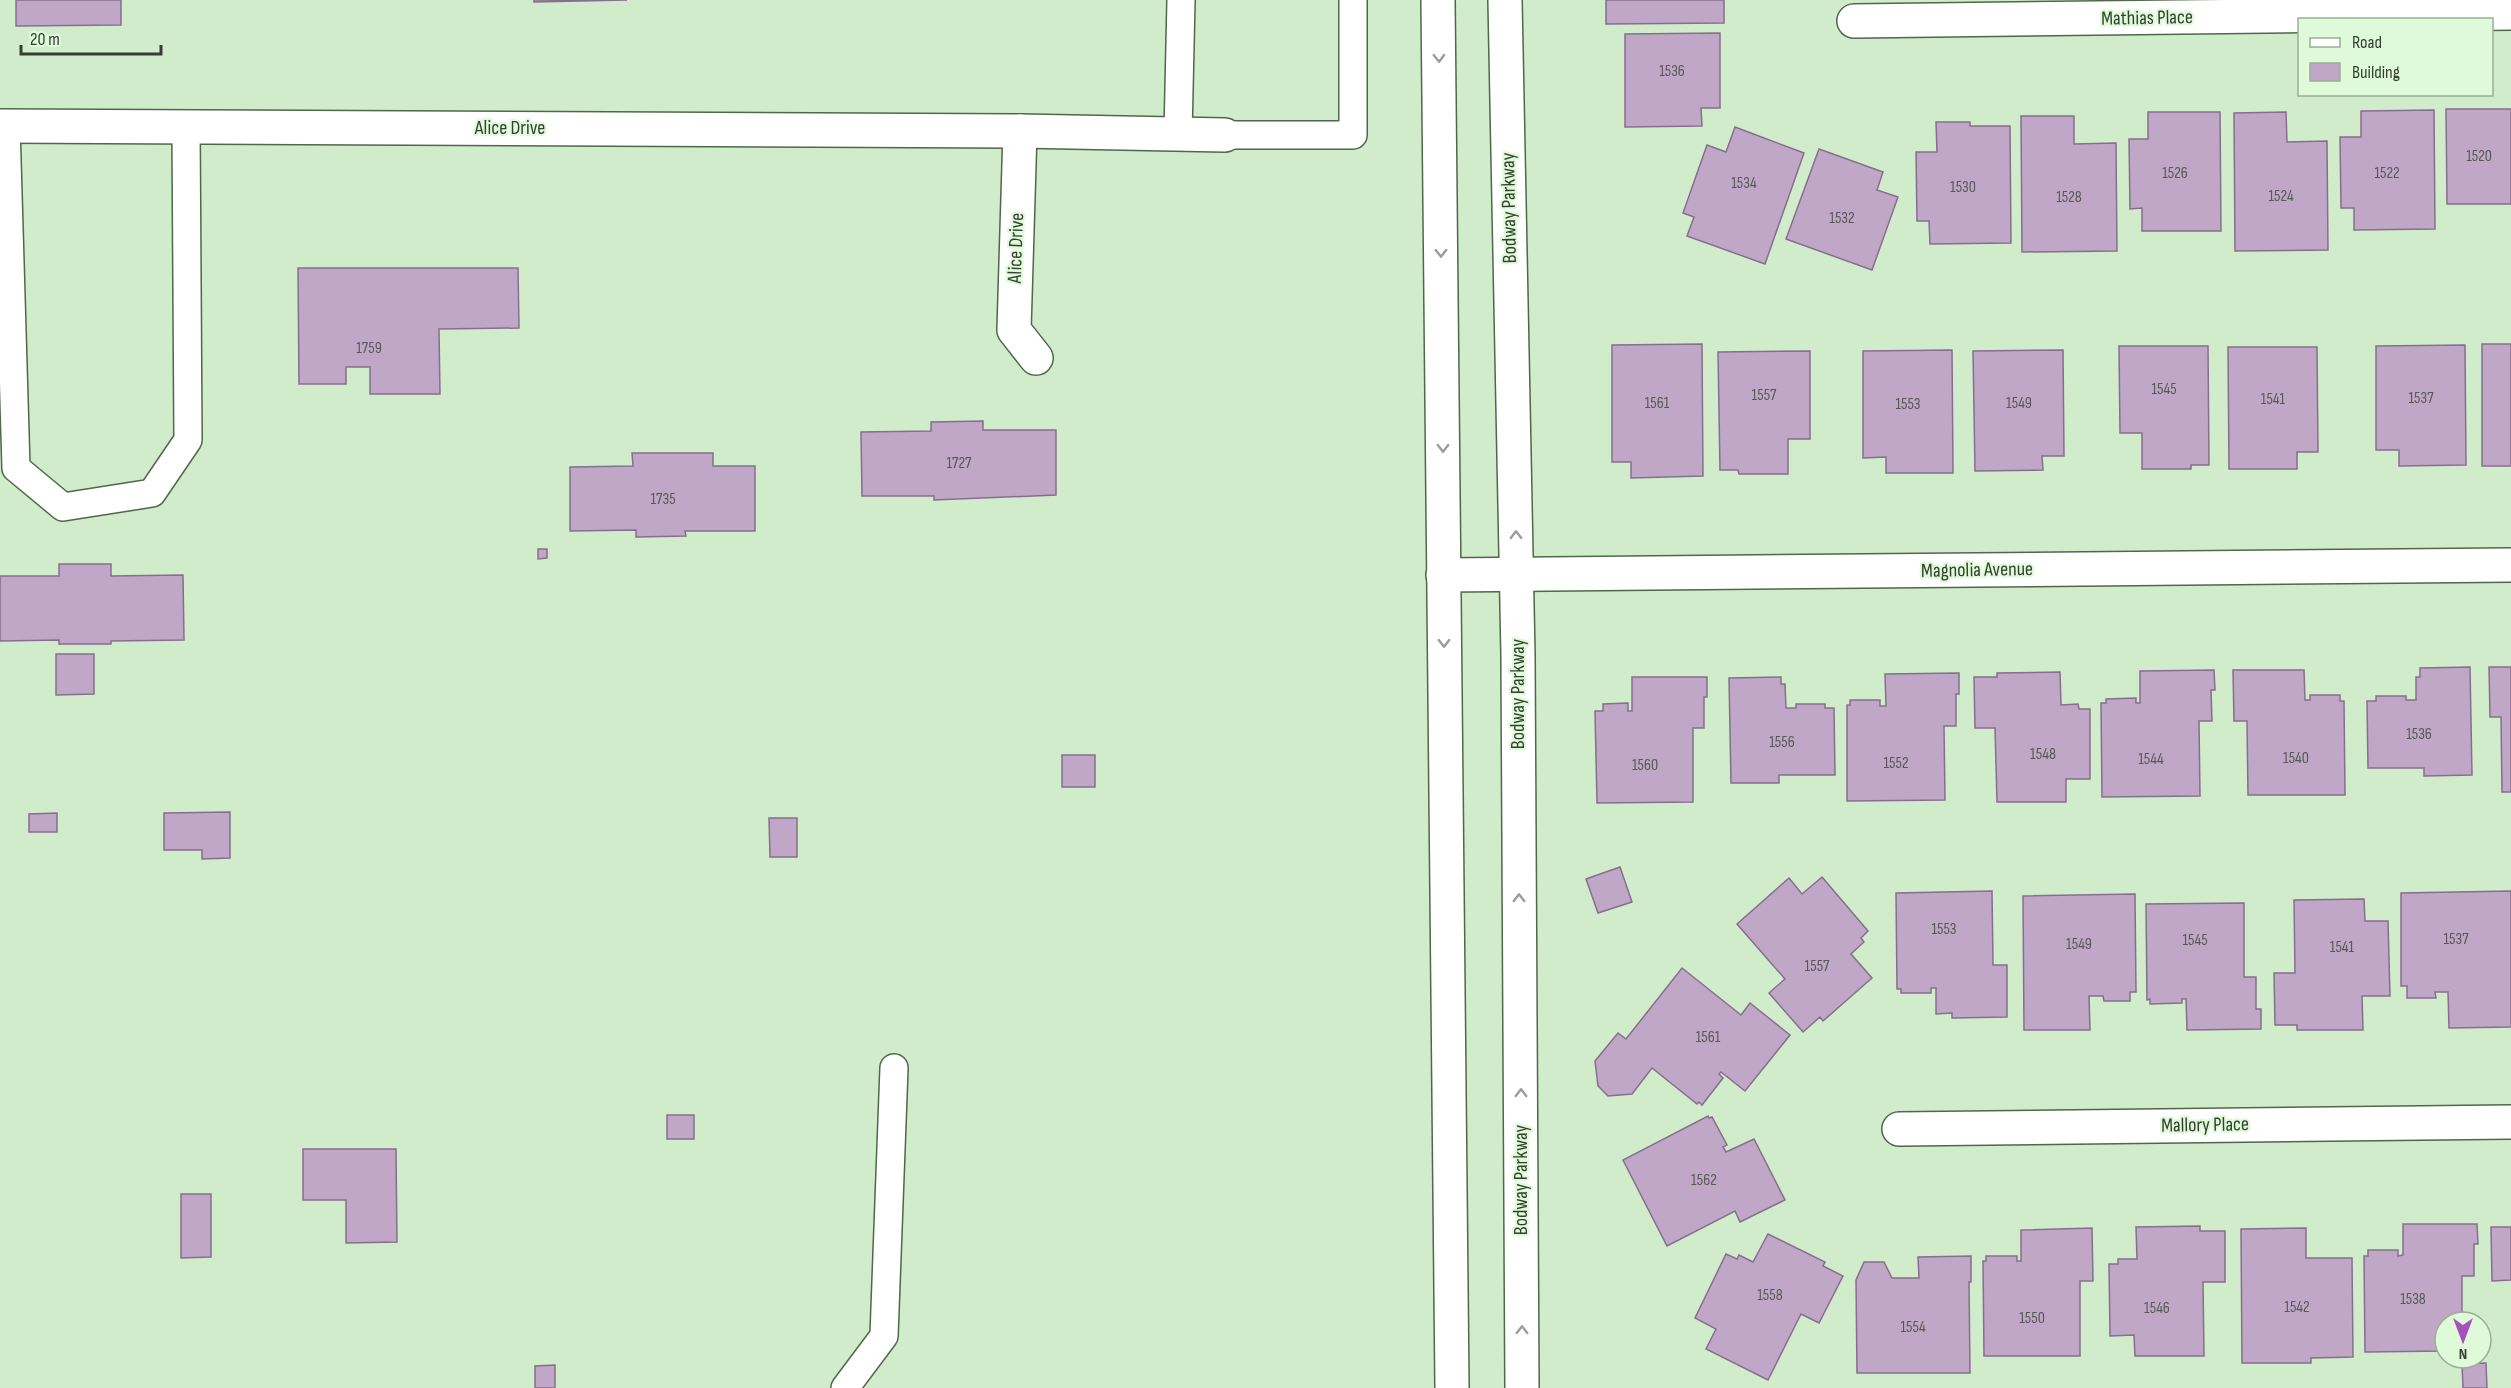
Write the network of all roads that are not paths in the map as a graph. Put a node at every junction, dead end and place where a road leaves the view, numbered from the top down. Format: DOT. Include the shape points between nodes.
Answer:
graph roads {
  1 [pos="1181,0"];
  2 [pos="1353,0"];
  3 [pos="1438,0"];
  4 [pos="1505,0"];
  5 [pos="2511,13"];
  6 [pos="1854,21"];
  7 [pos="3,126"];
  8 [pos="186,126"];
  9 [pos="1020,131"];
  10 [pos="1178,134"];
  11 [pos="1225,135"];
  12 [pos="1036,358"];
  13 [pos="2511,565"];
  14 [pos="1517,574"];
  15 [pos="1443,575"];
  16 [pos="894,1068"];
  17 [pos="2511,1122"];
  18 [pos="1899,1129"];
  19 [pos="845,1388"];
  20 [pos="1452,1388"];
  21 [pos="1522,1388"];
  1 -- 10 [label="lane"];
  2 -- 11 [label="lane" via="1353,135"];
  3 -- 15 [label="street, one-way"];
  14 -- 4 [label="street, Bodway Parkway, one-way"];
  5 -- 6 [label="street, Mathias Place"];
  7 -- 8 [label="street, Alice Drive"];
  7 -- 8 [label="lane" via="16,468 63,507 152,493 188,440"];
  8 -- 9 [label="street, Alice Drive"];
  9 -- 10 [label="street, Alice Drive"];
  9 -- 12 [label="street, Alice Drive" via="1014,330"];
  10 -- 11 [label="street, Alice Drive"];
  13 -- 14 [label="street, Magnolia Avenue"];
  14 -- 15 [label="street, Magnolia Avenue"];
  21 -- 14 [label="street, Bodway Parkway, one-way"];
  15 -- 20 [label="street, one-way"];
  16 -- 19 [label="lane" via="885,1336"];
  17 -- 18 [label="street, Mallory Place"];
}
